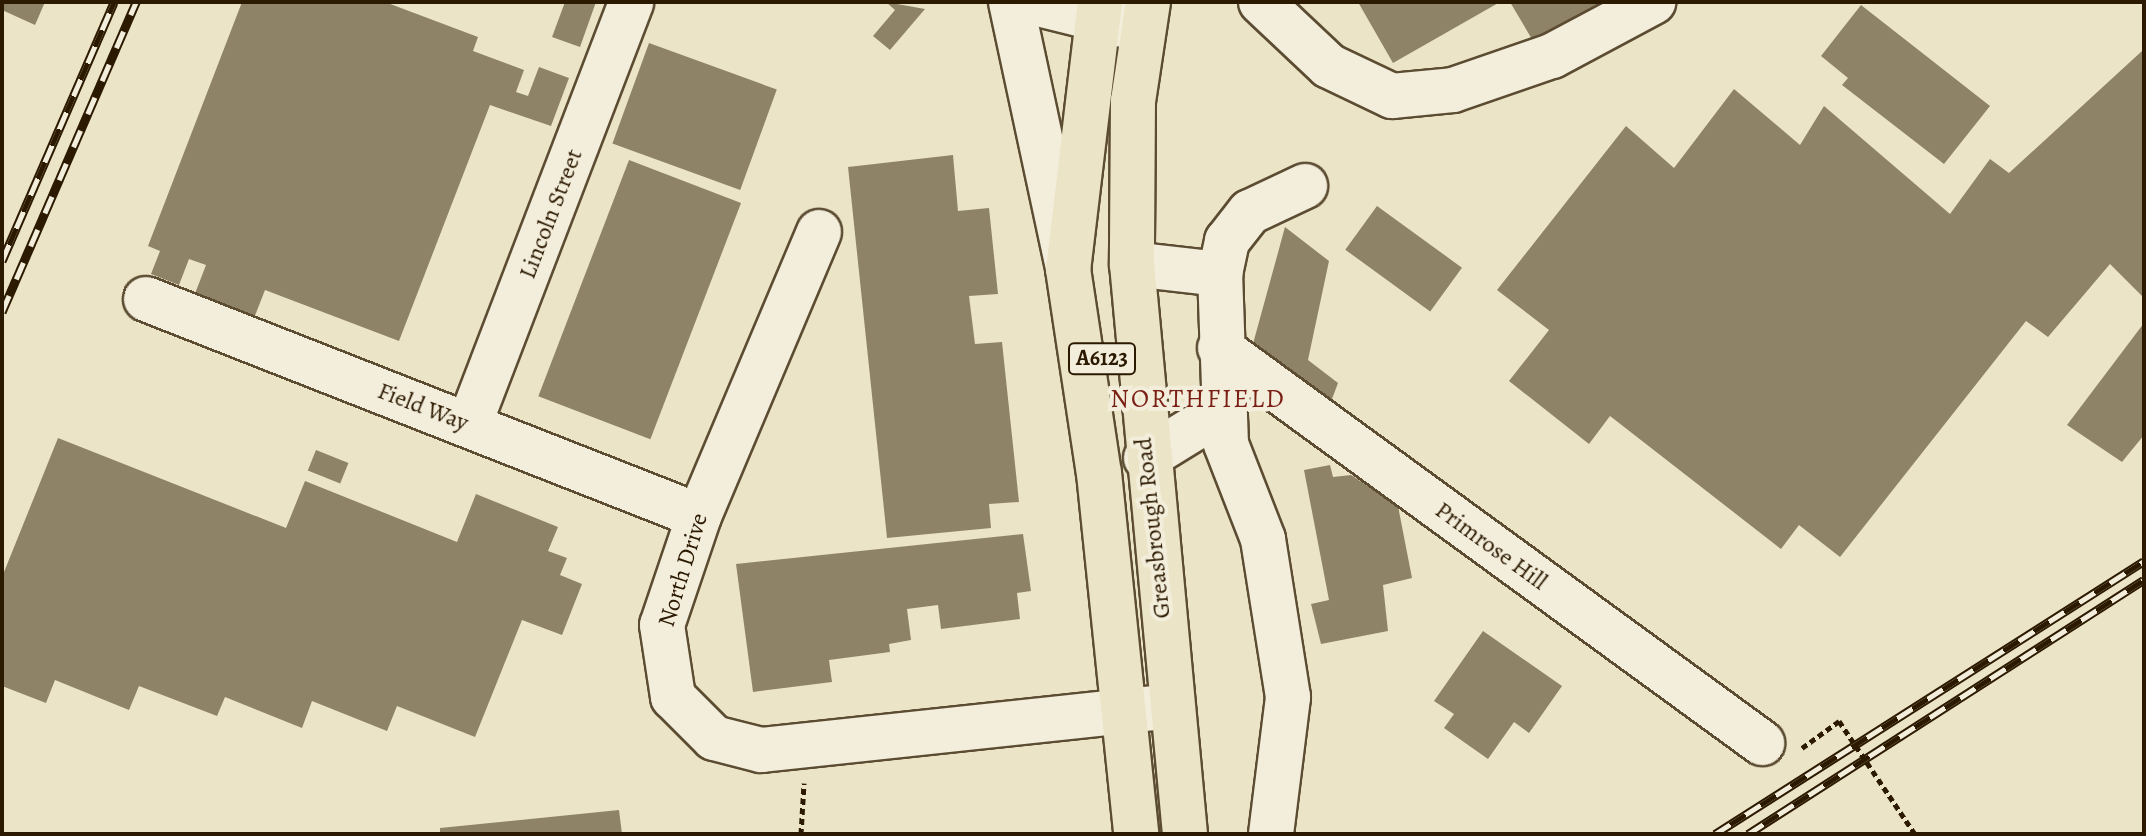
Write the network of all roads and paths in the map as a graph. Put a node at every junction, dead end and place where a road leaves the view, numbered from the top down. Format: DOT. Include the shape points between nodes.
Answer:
graph roads {
  1 [pos="631,2"];
  2 [pos="1011,2"];
  3 [pos="1030,2"];
  4 [pos="1261,2"];
  5 [pos="1653,2"];
  6 [pos="1122,11"];
  7 [pos="1305,186"];
  8 [pos="819,232"];
  9 [pos="1132,264"];
  10 [pos="1068,269"];
  11 [pos="1220,274"];
  12 [pos="146,299"];
  13 [pos="1220,348"];
  14 [pos="1224,410"];
  15 [pos="469,425"];
  16 [pos="1146,458"];
  17 [pos="1099,473"];
  18 [pos="699,516"];
  19 [pos="1171,706"];
  20 [pos="1126,710"];
  21 [pos="1780,747"];
  22 [pos="805,748"];
  23 [pos="801,834"];
  24 [pos="1136,834"];
  25 [pos="1185,834"];
  26 [pos="1271,834"];
  27 [pos="1915,834"];
  1 -- 15 [label="street, Lincoln Street"];
  2 -- 10 [label="street, Greasbrough Road"];
  3 -- 6 [label="street"];
  4 -- 5 [label="street" via="1329,66 1392,96 1453,90 1552,56"];
  6 -- 9 [label="main road, Greasbrough Road / A6123" via="1133,101"];
  6 -- 10 [label="main road, Greasbrough Road / A6123"];
  7 -- 11 [label="street" via="1250,212 1227,241"];
  8 -- 18 [label="street, North Drive"];
  9 -- 11 [label="street"];
  9 -- 16 [label="main road, Greasbrough Road / A6123"];
  9 -- 17 [label="main road, A6123" via="1104,274"];
  10 -- 17 [label="main road, Greasbrough Road / A6123"];
  11 -- 13 [label="street"];
  12 -- 15 [label="street, Field Way"];
  13 -- 14 [label="street"];
  13 -- 21 [label="street, Primrose Hill"];
  14 -- 16 [label="street"];
  14 -- 26 [label="street" via="1226,444 1263,539 1288,697"];
  15 -- 18 [label="street, Field Way"];
  16 -- 19 [label="main road, Greasbrough Road / A6123"];
  17 -- 20 [label="main road, Greasbrough Road / A6123"];
  18 -- 22 [label="street, North Drive" via="662,625 673,697 714,738 761,750"];
  19 -- 20 [label="street, North Drive"];
  19 -- 25 [label="main road, Greasbrough Road / A6123"];
  20 -- 22 [label="street, North Drive"];
  20 -- 24 [label="main road, Greasbrough Road / A6123"];
  21 -- 27 [label="path, bridge" via="1839,721"];
  22 -- 23 [label="path"];
}
